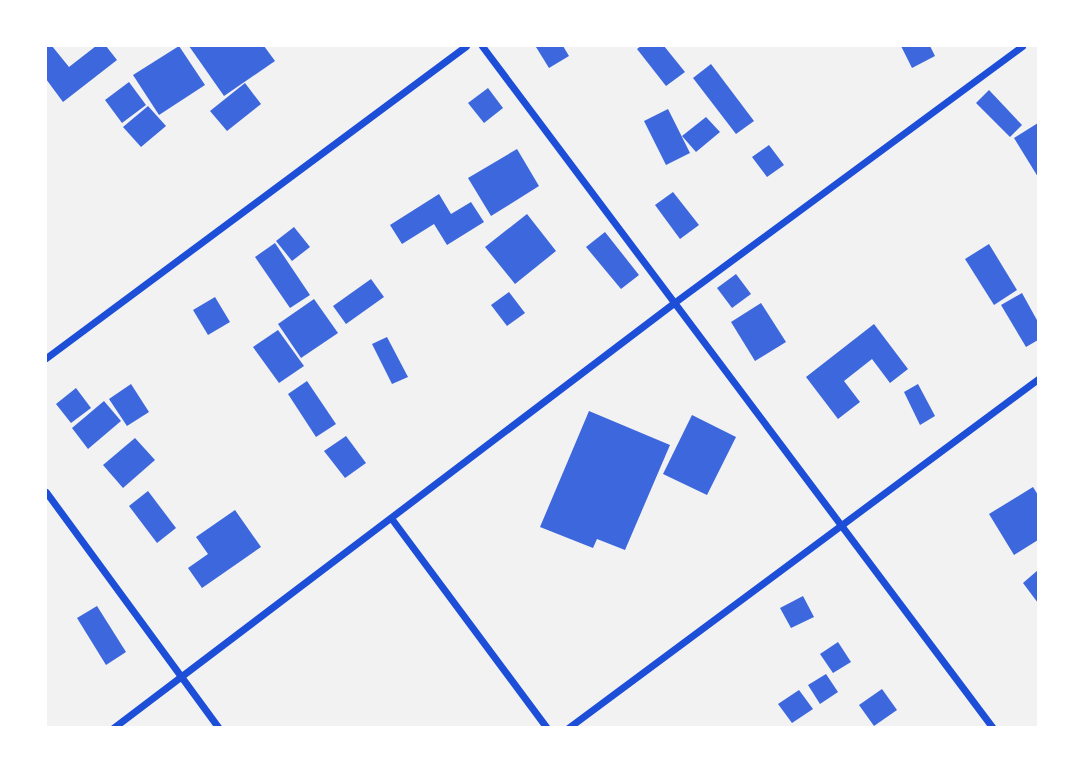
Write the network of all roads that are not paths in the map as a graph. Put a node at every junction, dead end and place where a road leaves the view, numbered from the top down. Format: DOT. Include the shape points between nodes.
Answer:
graph roads {
  1 [pos="466,46"];
  2 [pos="482,46"];
  3 [pos="1022,46"];
  4 [pos="675,302"];
  5 [pos="46,358"];
  6 [pos="1038,379"];
  7 [pos="46,492"];
  8 [pos="391,518"];
  9 [pos="840,525"];
  10 [pos="181,678"];
  11 [pos="113,727"];
  12 [pos="219,727"];
  13 [pos="547,727"];
  14 [pos="568,727"];
  15 [pos="993,727"];
  1 -- 5 [label="street"];
  2 -- 4 [label="street"];
  3 -- 4 [label="street"];
  4 -- 8 [label="street"];
  4 -- 9 [label="street"];
  6 -- 9 [label="street"];
  7 -- 10 [label="street"];
  8 -- 10 [label="street"];
  8 -- 13 [label="street"];
  9 -- 14 [label="street"];
  9 -- 15 [label="street"];
  10 -- 11 [label="street"];
  10 -- 12 [label="street"];
}
